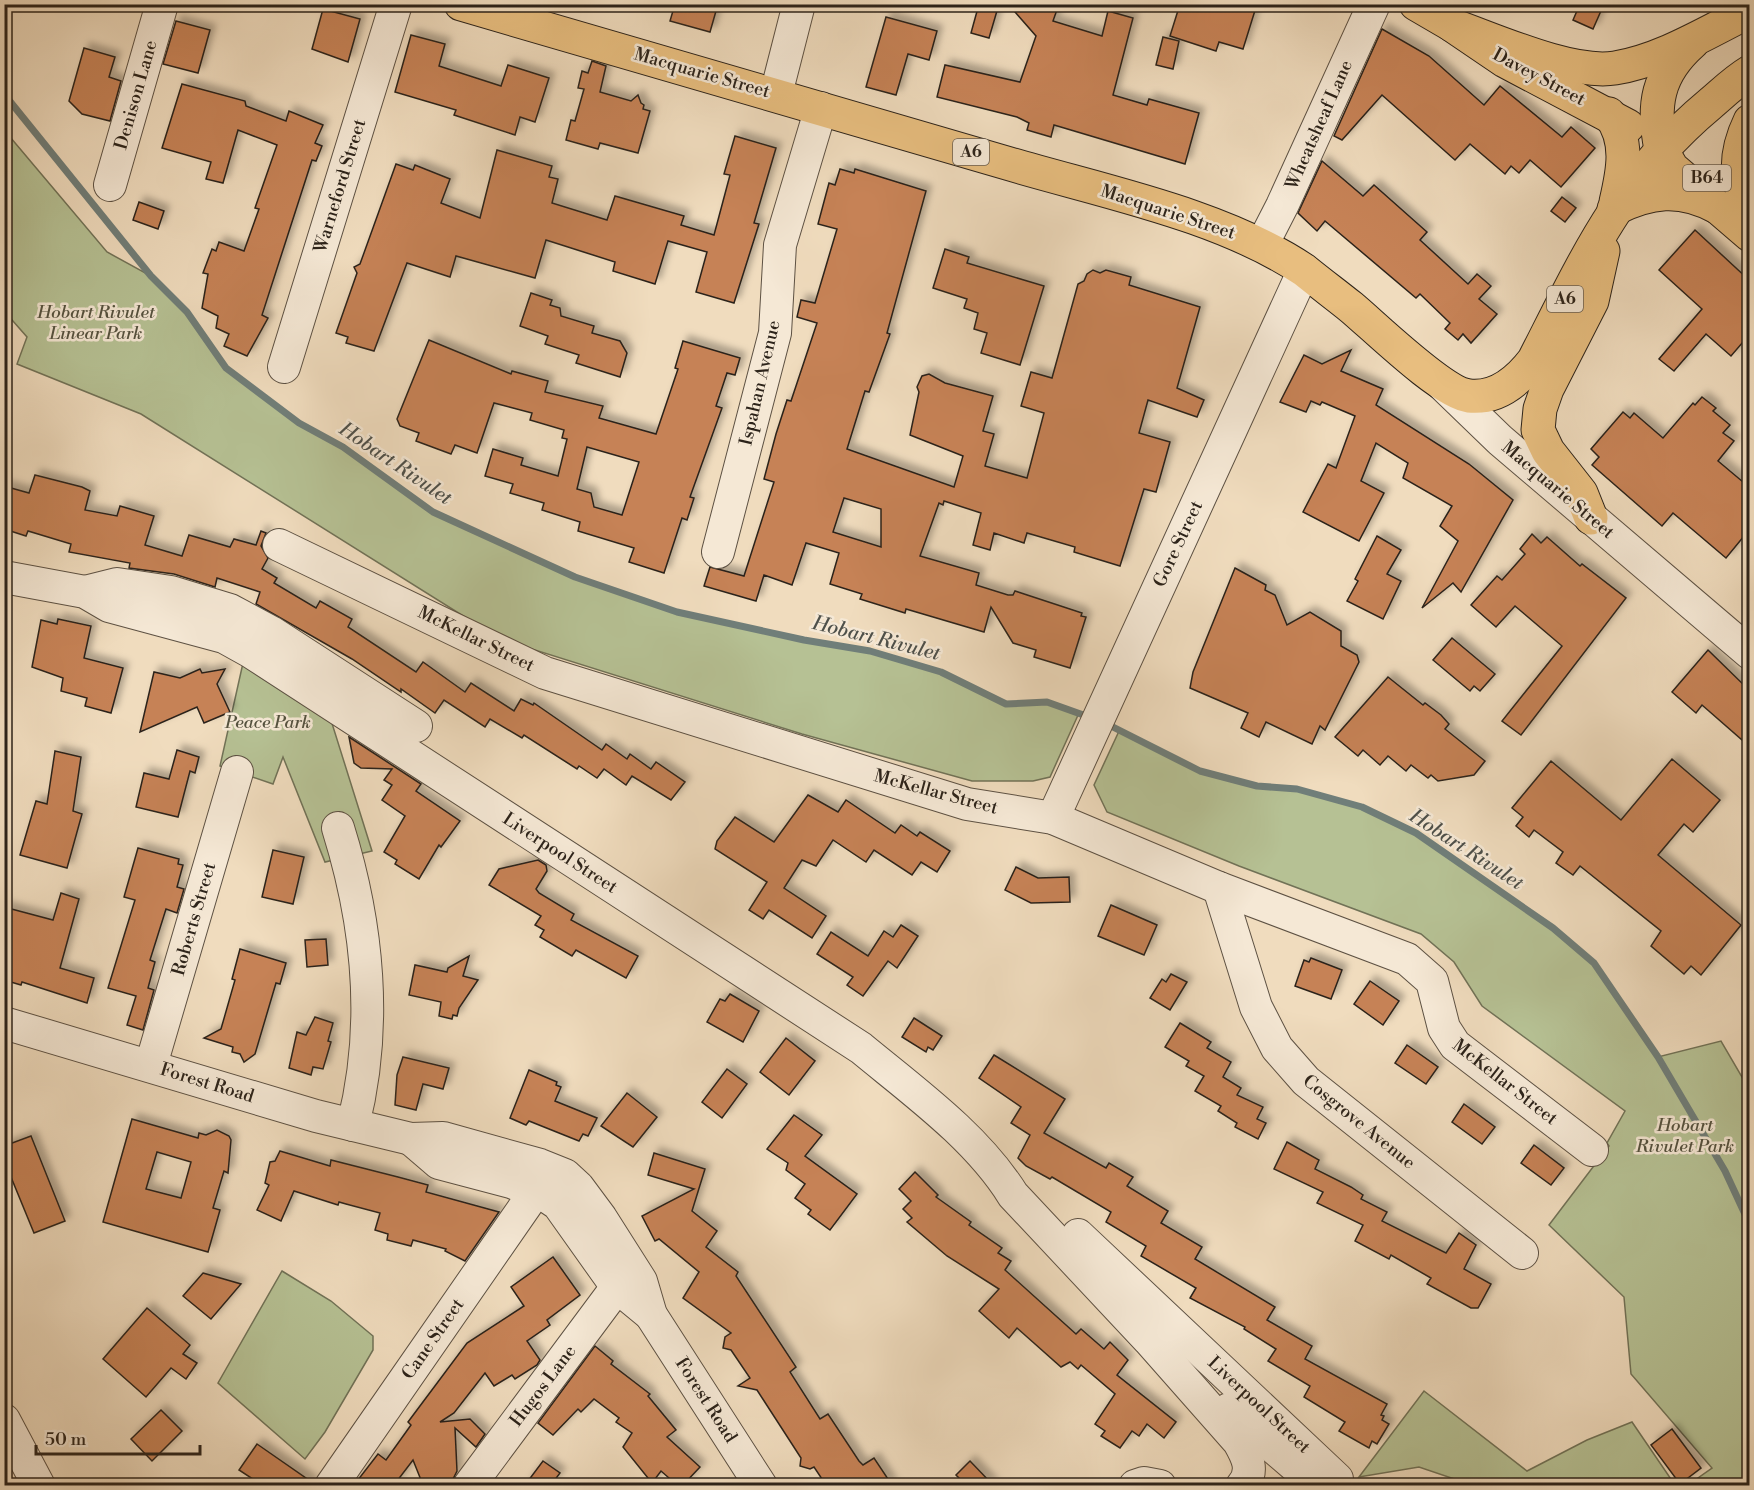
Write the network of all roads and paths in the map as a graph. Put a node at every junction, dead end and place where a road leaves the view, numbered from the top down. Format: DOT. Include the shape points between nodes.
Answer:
graph roads {
  1 [pos="162,4"];
  2 [pos="396,4"];
  3 [pos="461,4"];
  4 [pos="799,4"];
  5 [pos="1374,4"];
  6 [pos="1416,4"];
  7 [pos="1749,11"];
  8 [pos="1452,25"];
  9 [pos="1701,35"];
  10 [pos="1749,72"];
  11 [pos="776,94"];
  12 [pos="821,108"];
  13 [pos="1609,114"];
  14 [pos="1749,122"];
  15 [pos="1662,149"];
  16 [pos="110,185"];
  17 [pos="1717,207"];
  18 [pos="1749,207"];
  19 [pos="1614,210"];
  20 [pos="1749,213"];
  21 [pos="1749,234"];
  22 [pos="1262,245"];
  23 [pos="1304,270"];
  24 [pos="284,367"];
  25 [pos="1440,382"];
  26 [pos="1591,518"];
  27 [pos="279,545"];
  28 [pos="718,552"];
  29 [pos="4,576"];
  30 [pos="85,592"];
  31 [pos="1749,653"];
  32 [pos="416,726"];
  33 [pos="237,772"];
  34 [pos="1053,818"];
  35 [pos="338,828"];
  36 [pos="1219,888"];
  37 [pos="4,1023"];
  38 [pos="151,1065"];
  39 [pos="353,1125"];
  40 [pos="411,1139"];
  41 [pos="1592,1150"];
  42 [pos="1000,1174"];
  43 [pos="536,1192"];
  44 [pos="1521,1253"];
  45 [pos="617,1287"];
  46 [pos="651,1315"];
  47 [pos="1149,1340"];
  48 [pos="4,1420"];
  49 [pos="1245,1472"];
  50 [pos="39,1485"];
  51 [pos="331,1485"];
  52 [pos="469,1485"];
  53 [pos="761,1485"];
  54 [pos="1135,1485"];
  55 [pos="1160,1485"];
  1 -- 16 [label="street, Denison Lane"];
  2 -- 24 [label="street, Warneford Street"];
  3 -- 11 [label="main road, Macquarie Street / A6"];
  4 -- 11 [label="street"];
  5 -- 22 [label="street, Wheatsheaf Lane"];
  6 -- 8 [label="main road, Davey Street"];
  7 -- 9 [label="main road"];
  8 -- 9 [label="main road" via="1573,65 1613,68 1648,60"];
  8 -- 13 [label="main road, Davey Street" via="1505,61"];
  9 -- 15 [label="main road" via="1681,52 1661,84 1656,110"];
  10 -- 15 [label="main road, A6"];
  11 -- 12 [label="main road, Macquarie Street / A6"];
  12 -- 22 [label="main road, Macquarie Street / A6" via="1218,226"];
  12 -- 28 [label="street, Ispahan Avenue" via="780,245 774,333"];
  13 -- 15 [label="main road, Davey Street"];
  13 -- 19 [label="main road" via="1618,128 1624,156"];
  14 -- 18 [label="main road" via="1737,154 1739,183"];
  15 -- 17 [label="main road, Davey Street / B64" via="1672,168"];
  15 -- 19 [label="main road, A6"];
  15 -- 20 [label="main road, Davey Street / B64" via="1686,161"];
  17 -- 19 [label="main road" via="1705,200 1668,193 1640,196"];
  17 -- 21 [label="main road, Davey Street / B64"];
  19 -- 25 [label="main road, A6" via="1524,372 1485,397 1466,396"];
  19 -- 26 [label="main road" via="1592,302 1540,410 1539,430 1548,451 1581,493"];
  22 -- 23 [label="main road, Macquarie Street / A6"];
  23 -- 25 [label="main road, Macquarie Street / A6"];
  23 -- 34 [label="street, Gore Street"];
  25 -- 26 [label="street, Macquarie Street" via="1494,435"];
  26 -- 31 [label="street, Macquarie Street"];
  27 -- 34 [label="street, McKellar Street" via="545,673 967,804"];
  29 -- 30 [label="street, Liverpool Street"];
  30 -- 32 [label="street, Liverpool Street" via="117,584 171,592 230,610 271,632"];
  30 -- 42 [label="street, Liverpool Street" via="109,606 224,637 313,690 861,1048 935,1108"];
  33 -- 38 [label="street, Roberts Street"];
  34 -- 36 [label="street, McKellar Street"];
  35 -- 39 [label="street" via="348,856 369,1011 362,1090"];
  36 -- 41 [label="street, McKellar Street" via="1407,959 1432,981 1444,1028 1455,1045"];
  36 -- 44 [label="street, Cosgrove Avenue" via="1256,1006 1277,1048 1306,1081"];
  37 -- 38 [label="street, Forest Road"];
  38 -- 39 [label="street, Forest Road"];
  39 -- 40 [label="street, Forest Road"];
  40 -- 43 [label="street, Forest Road" via="439,1163"];
  40 -- 46 [label="street, Forest Road" via="442,1138 565,1175 601,1218 641,1281"];
  42 -- 47 [label="street, Liverpool Street" via="1013,1195"];
  42 -- 47 [label="street, Liverpool Street" via="1023,1184 1337,1479 1326,1482 1301,1471"];
  43 -- 45 [label="street, Forest Road" via="558,1204"];
  43 -- 51 [label="street, Cane Street"];
  45 -- 46 [label="street, Forest Road"];
  45 -- 52 [label="street, Hugos Lane"];
  46 -- 53 [label="street, Forest Road"];
  47 -- 49 [label="street, Liverpool Street" via="1239,1442"];
  48 -- 50 [label="street"];
  54 -- 55 [label="street"];
}
